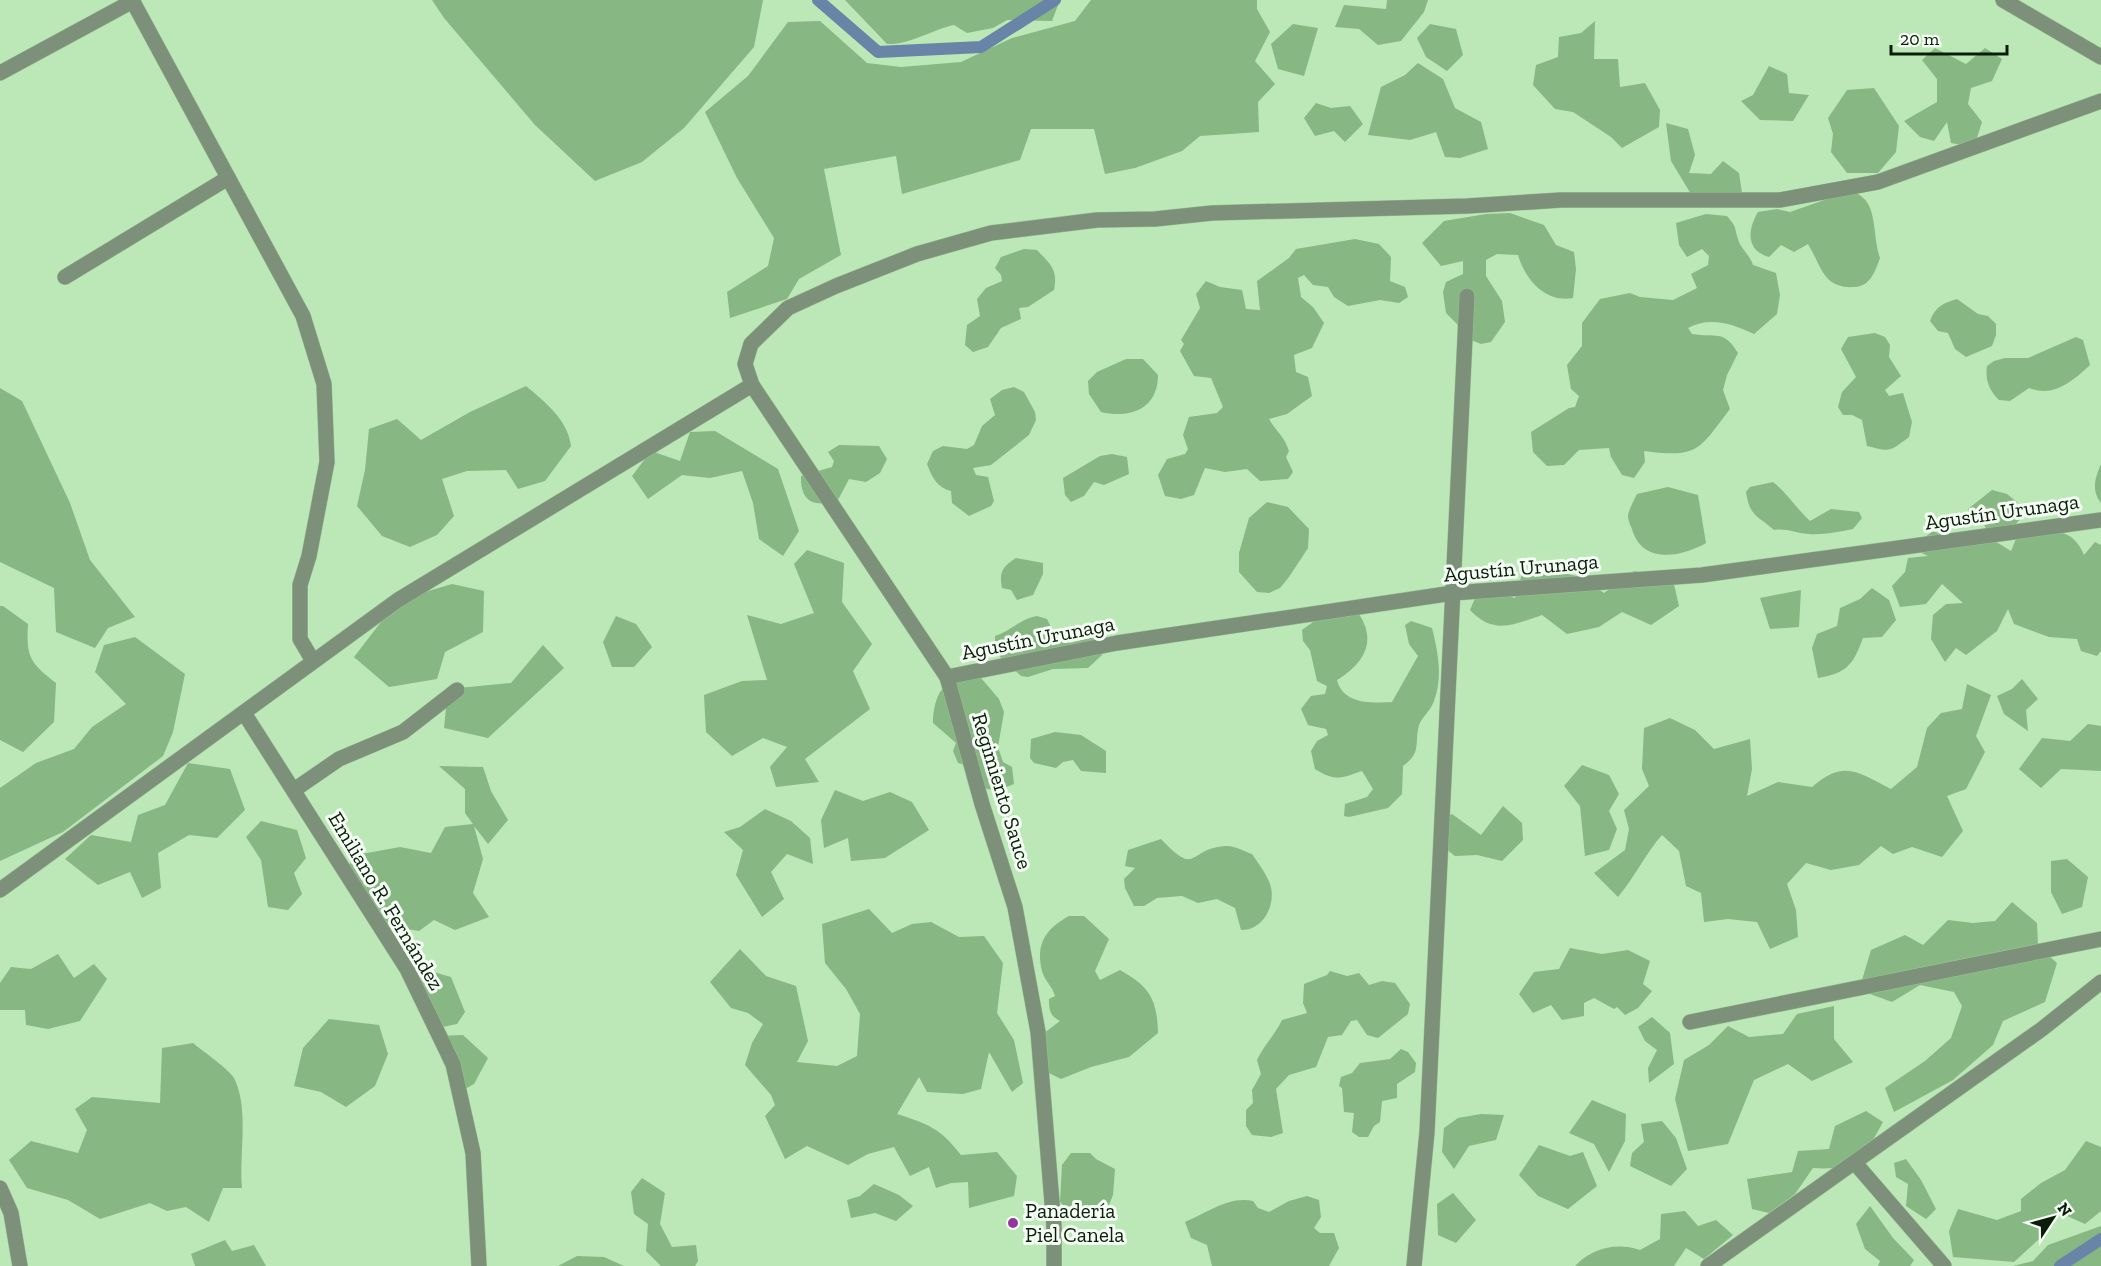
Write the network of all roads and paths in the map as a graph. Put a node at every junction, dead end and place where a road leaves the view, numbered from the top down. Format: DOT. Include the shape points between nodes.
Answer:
graph roads {
  1 [pos="132,0"];
  2 [pos="2003,0"];
  3 [pos="2101,57"];
  4 [pos="0,73"];
  5 [pos="2101,101"];
  6 [pos="228,178"];
  7 [pos="65,277"];
  8 [pos="1467,296"];
  9 [pos="752,385"];
  10 [pos="2101,520"];
  11 [pos="1452,593"];
  12 [pos="314,661"];
  13 [pos="947,677"];
  14 [pos="457,690"];
  15 [pos="244,713"];
  16 [pos="294,790"];
  17 [pos="0,890"];
  18 [pos="2101,939"];
  19 [pos="2101,982"];
  20 [pos="1690,1022"];
  21 [pos="1855,1162"];
  22 [pos="0,1188"];
  23 [pos="20,1266"];
  24 [pos="479,1266"];
  25 [pos="1054,1266"];
  26 [pos="1414,1266"];
  27 [pos="1708,1266"];
  28 [pos="1944,1266"];
  1 -- 4 [label="street"];
  1 -- 6 [label="street"];
  2 -- 3 [label="street"];
  5 -- 9 [label="street" via="1878,182 1780,200 1561,200 1212,213 1097,220 991,233 917,254 788,309 751,344 745,364"];
  6 -- 7 [label="street"];
  6 -- 12 [label="street" via="303,316 324,384 327,462 300,585 300,639"];
  8 -- 11 [label="street"];
  9 -- 12 [label="street" via="398,600"];
  9 -- 13 [label="street, Regimiento Sauce"];
  10 -- 11 [label="street, Agustín Urunaga" via="1701,575"];
  11 -- 13 [label="street, Agustín Urunaga" via="1117,643"];
  11 -- 26 [label="street" via="1427,1132"];
  12 -- 15 [label="street"];
  13 -- 25 [label="street, Regimiento Sauce" via="1015,907 1038,1032"];
  14 -- 16 [label="street" via="403,732 339,759"];
  15 -- 16 [label="street, Emiliano R. Fernández"];
  15 -- 17 [label="street"];
  16 -- 24 [label="street, Emiliano R. Fernández" via="407,969 453,1064 473,1153"];
  18 -- 20 [label="street"];
  19 -- 21 [label="street" via="2042,1029"];
  21 -- 27 [label="street"];
  21 -- 28 [label="street"];
  22 -- 23 [label="street" via="11,1213"];
}
